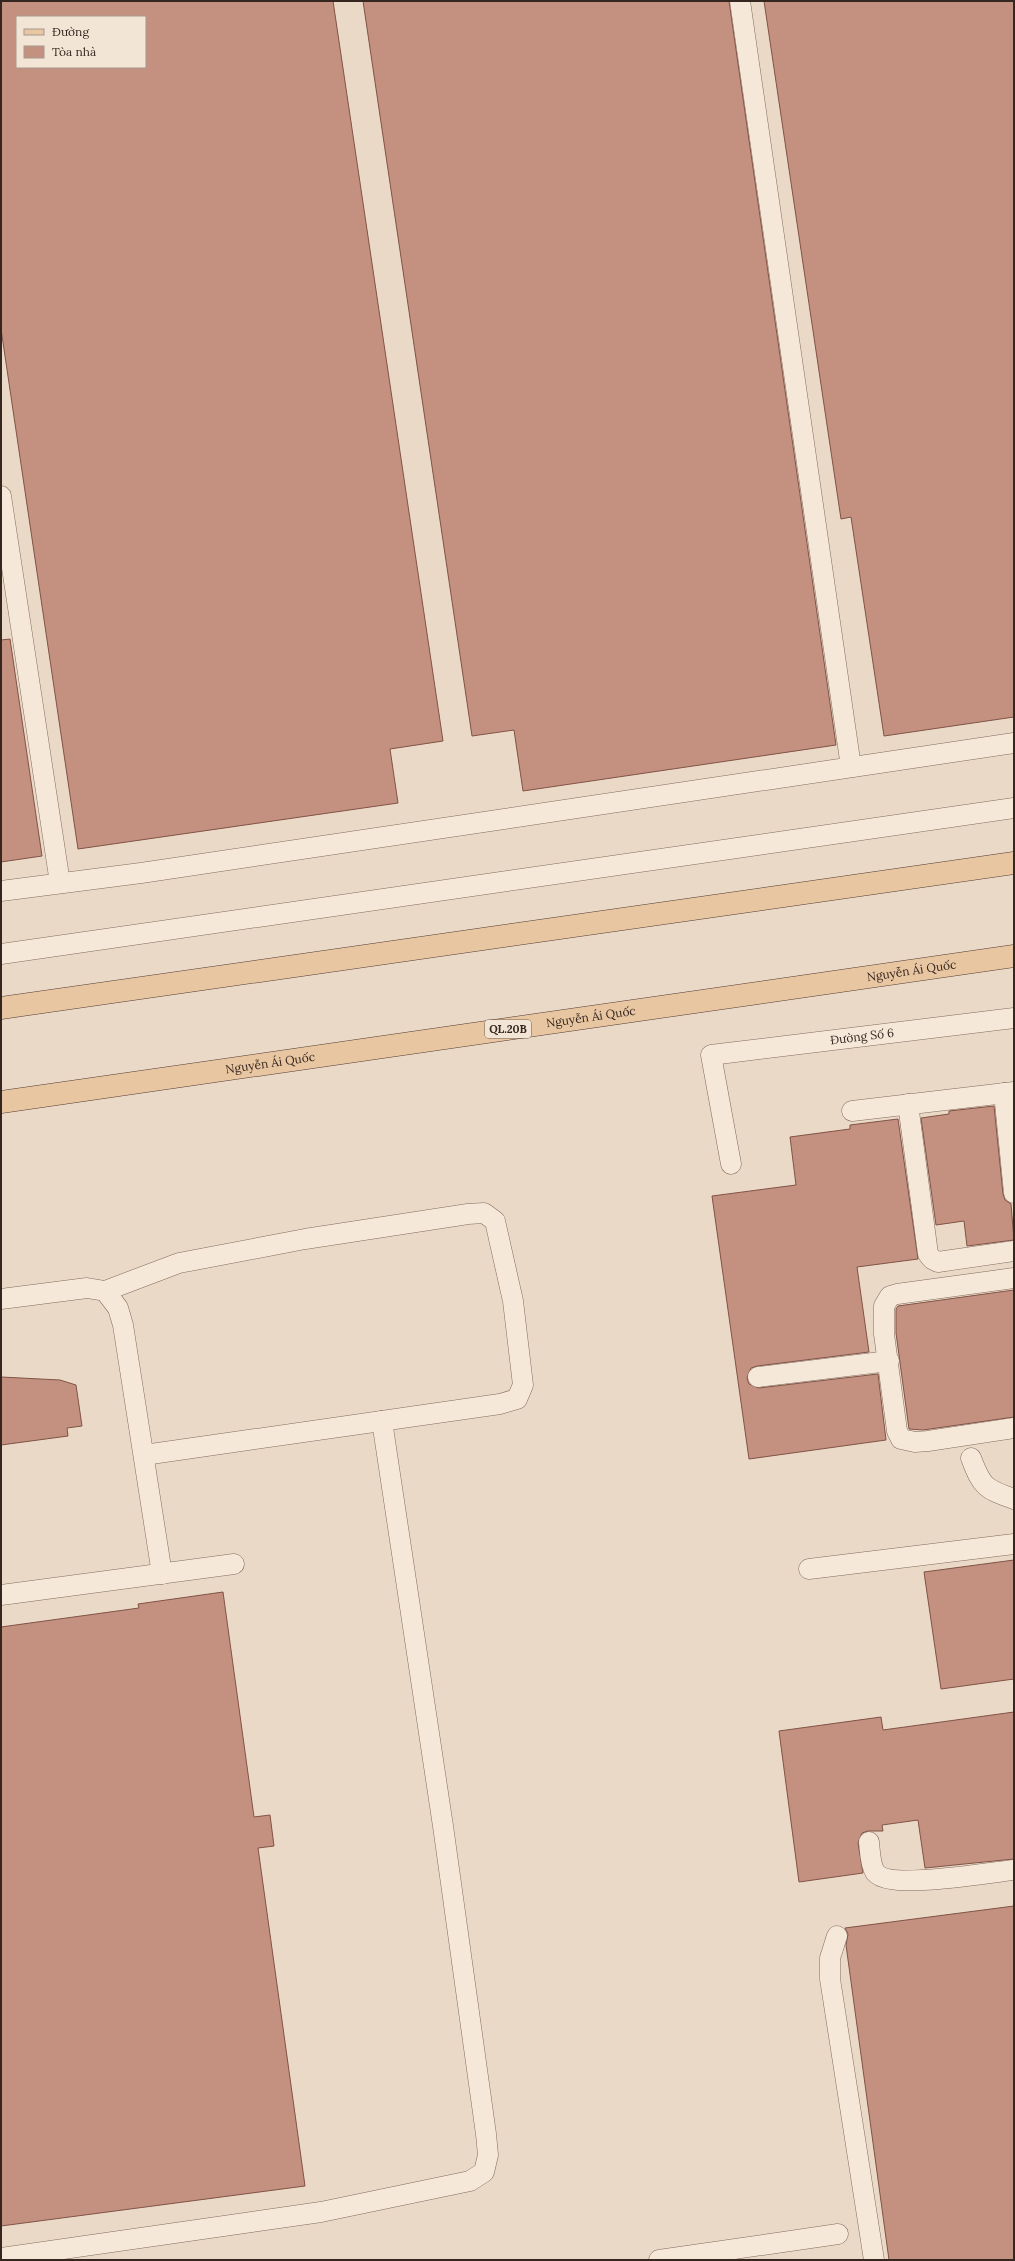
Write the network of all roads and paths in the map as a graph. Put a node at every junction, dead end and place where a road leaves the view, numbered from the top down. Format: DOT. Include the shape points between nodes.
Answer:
graph roads {
  1 [pos="740,1"];
  2 [pos="1,496"];
  3 [pos="1014,743"];
  4 [pos="851,767"];
  5 [pos="1014,808"];
  6 [pos="1014,863"];
  7 [pos="60,883"];
  8 [pos="1,891"];
  9 [pos="1,954"];
  10 [pos="1014,956"];
  11 [pos="1,1008"];
  12 [pos="1014,1018"];
  13 [pos="1009,1093"];
  14 [pos="1,1102"];
  15 [pos="908,1104"];
  16 [pos="852,1111"];
  17 [pos="730,1164"];
  18 [pos="1014,1193"];
  19 [pos="1014,1251"];
  20 [pos="1014,1278"];
  21 [pos="105,1291"];
  22 [pos="1,1299"];
  23 [pos="889,1361"];
  24 [pos="758,1377"];
  25 [pos="382,1421"];
  26 [pos="1014,1428"];
  27 [pos="144,1455"];
  28 [pos="971,1458"];
  29 [pos="1014,1499"];
  30 [pos="1014,1544"];
  31 [pos="234,1564"];
  32 [pos="809,1569"];
  33 [pos="162,1574"];
  34 [pos="1,1595"];
  35 [pos="869,1842"];
  36 [pos="1014,1870"];
  37 [pos="836,1936"];
  38 [pos="838,2234"];
  39 [pos="1,2258"];
  40 [pos="659,2260"];
  41 [pos="874,2260"];
  1 -- 4 [label="street"];
  2 -- 7 [label="street"];
  3 -- 4 [label="street"];
  4 -- 7 [label="street" via="149,872"];
  5 -- 9 [label="street"];
  6 -- 11 [label="main road"];
  7 -- 8 [label="street"];
  10 -- 14 [label="main road, Nguyễn Ái Quốc / QL.20B"];
  12 -- 17 [label="street, Đường Số 6" via="711,1055"];
  13 -- 15 [label="street"];
  13 -- 18 [label="street"];
  15 -- 16 [label="street"];
  15 -- 19 [label="street" via="928,1254 938,1262"];
  20 -- 23 [label="street" via="890,1296 884,1306 884,1334"];
  21 -- 22 [label="street" via="87,1288"];
  21 -- 25 [label="street" via="179,1263 305,1239 468,1214 484,1214 495,1221 513,1301 523,1384 517,1399 500,1404"];
  21 -- 27 [label="street" via="118,1308 124,1325"];
  23 -- 24 [label="street"];
  23 -- 26 [label="street" via="897,1431 901,1439 928,1441"];
  25 -- 27 [label="street"];
  25 -- 39 [label="street" via="444,1826 486,2134 488,2155 484,2172 470,2181 321,2212"];
  27 -- 33 [label="street"];
  28 -- 29 [label="street" via="978,1478 990,1490"];
  30 -- 32 [label="street"];
  31 -- 33 [label="street"];
  33 -- 34 [label="street"];
  35 -- 36 [label="street" via="872,1865 876,1873 884,1877 921,1881"];
  37 -- 41 [label="street" via="830,1958 830,1979"];
  38 -- 40 [label="street"];
}
